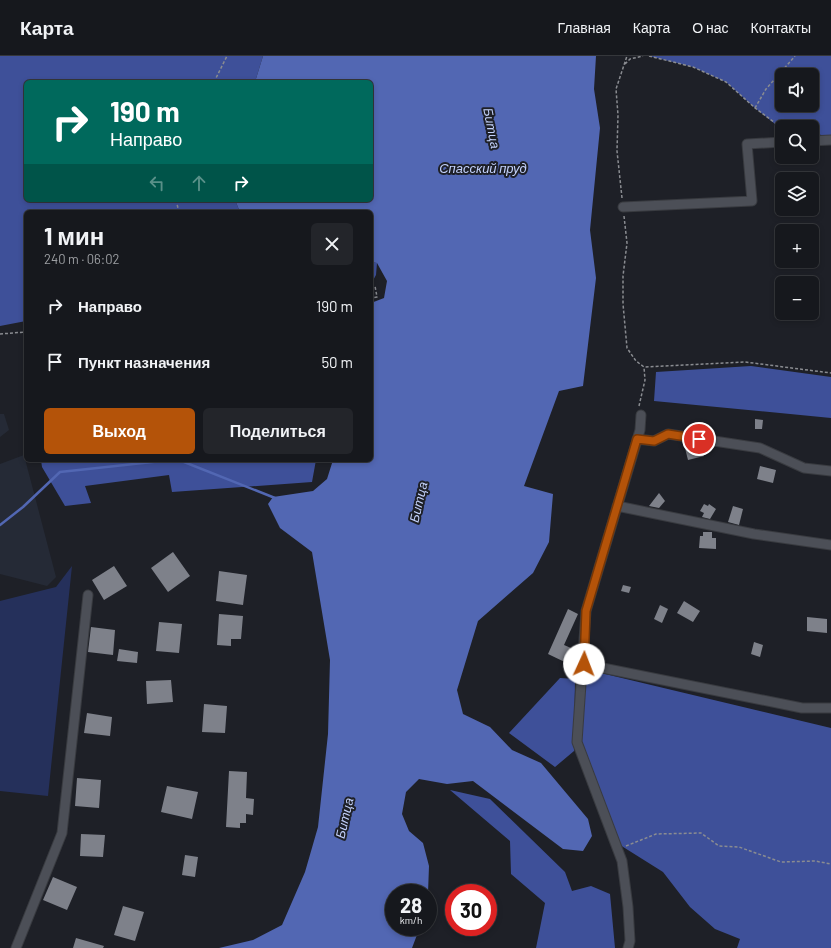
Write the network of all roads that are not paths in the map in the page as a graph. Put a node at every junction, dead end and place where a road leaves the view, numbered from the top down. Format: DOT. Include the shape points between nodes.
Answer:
graph roads {
  1 [pos="831,140"];
  2 [pos="819,141"];
  3 [pos="775,142"];
  4 [pos="623,207"];
  5 [pos="639,413"];
  6 [pos="637,439"];
  7 [pos="831,471"];
  8 [pos="616,506"];
  9 [pos="831,545"];
  10 [pos="88,595"];
  11 [pos="584,664"];
  12 [pos="831,708"];
  13 [pos="16,948"];
  14 [pos="628,948"];
  1 -- 2 [label="street"];
  3 -- 4 [label="street" via="747,144 752,201"];
  5 -- 6 [label="street"];
  6 -- 7 [label="street" via="654,441 668,434 760,448 804,468"];
  6 -- 8 [label="street"];
  8 -- 9 [label="street" via="754,534"];
  8 -- 11 [label="street" via="586,611"];
  10 -- 13 [label="street" via="62,833"];
  11 -- 12 [label="street" via="802,708"];
  11 -- 14 [label="street" via="577,742 622,861 628,907"];
}
